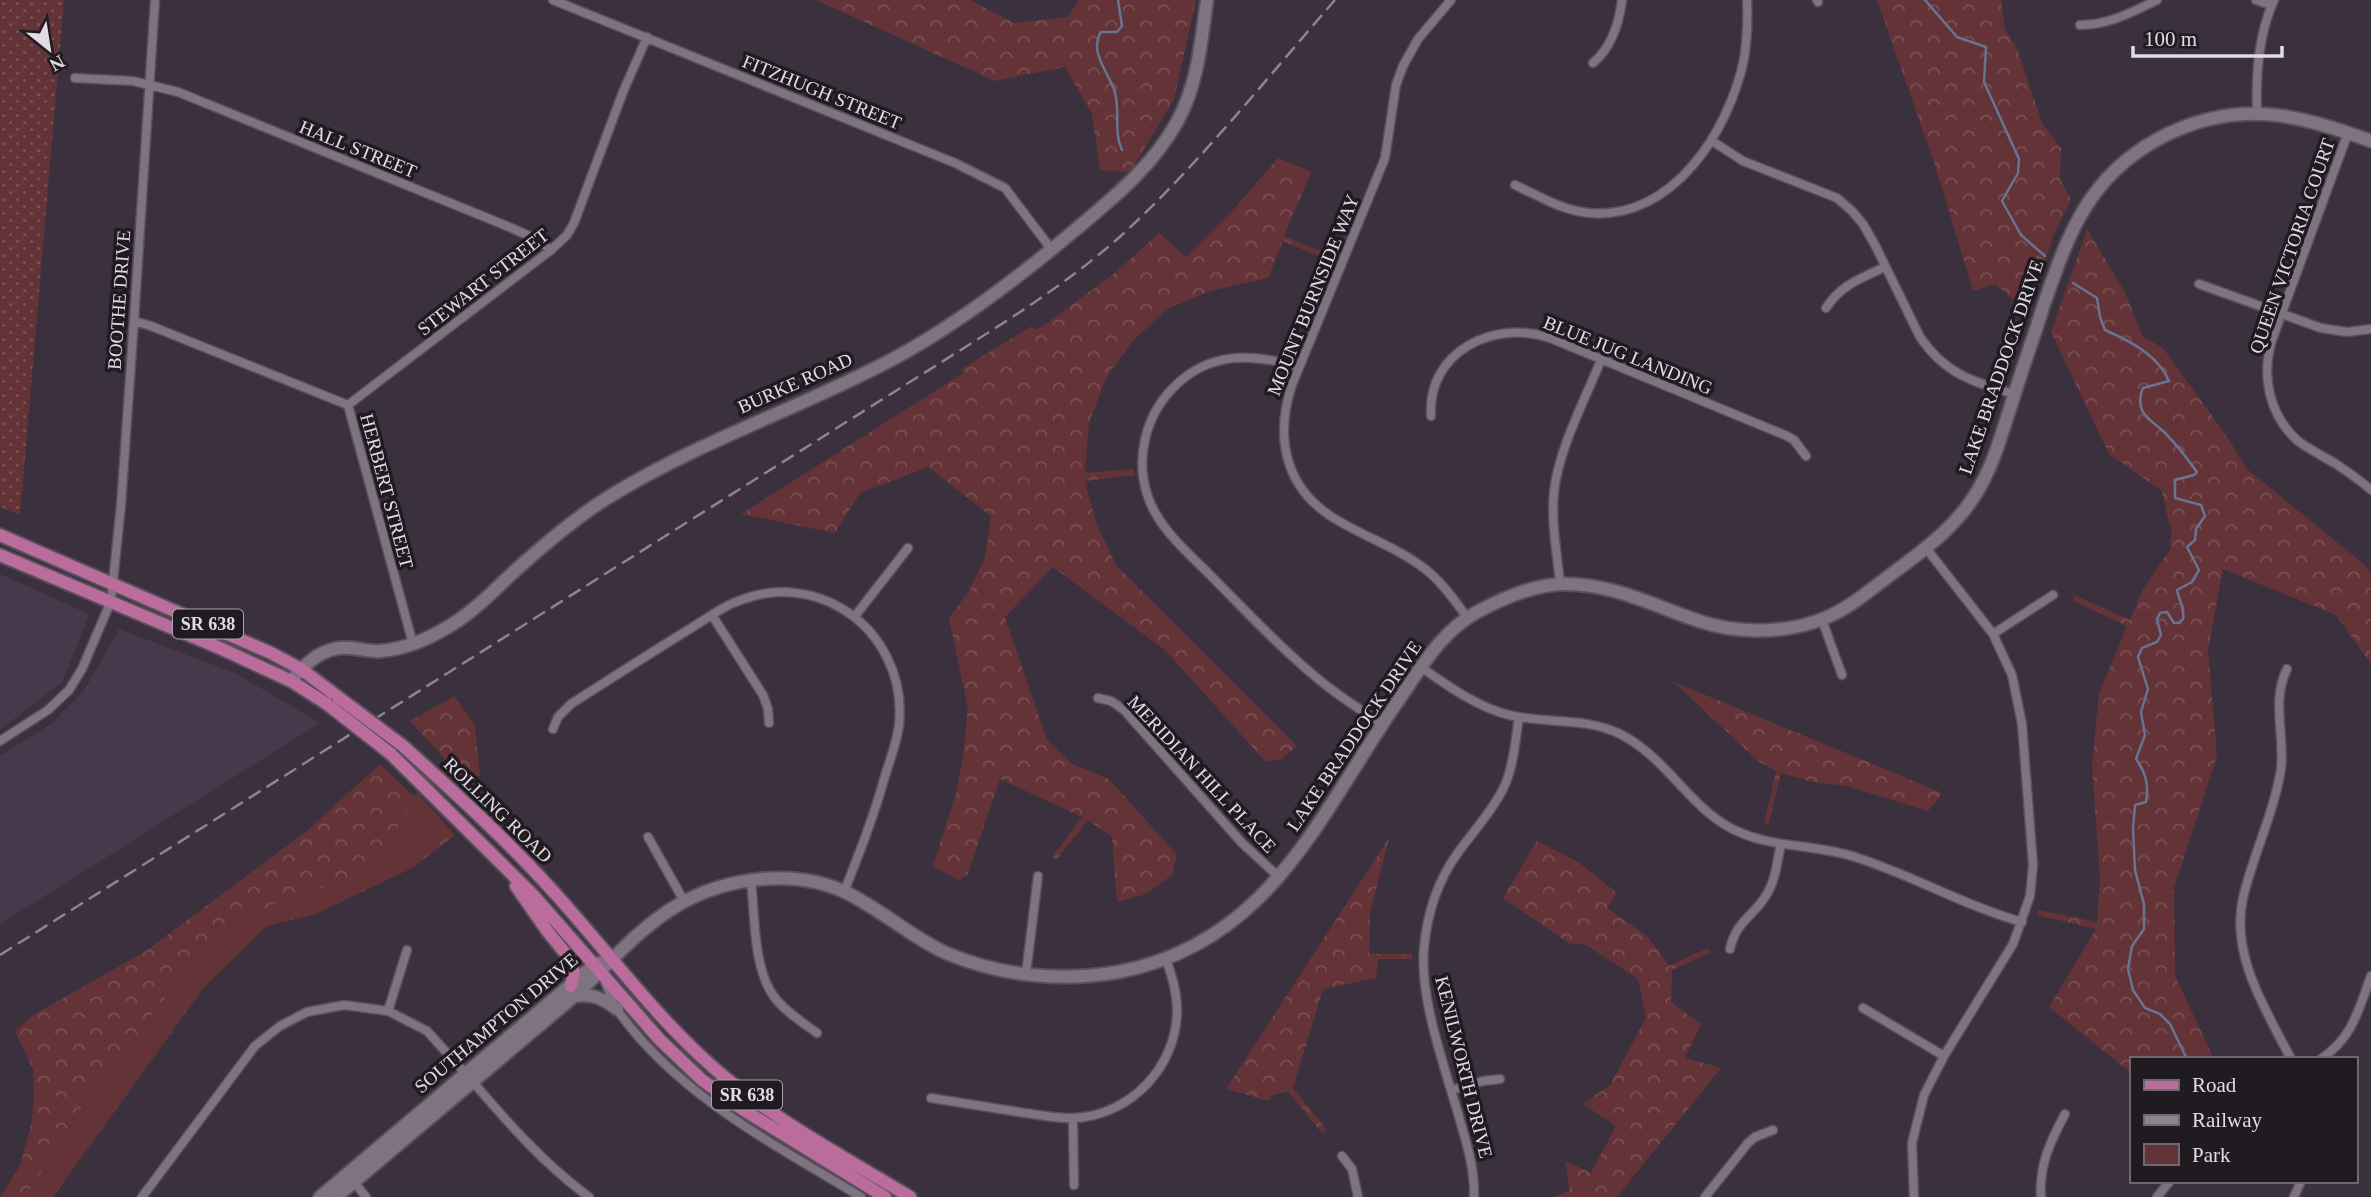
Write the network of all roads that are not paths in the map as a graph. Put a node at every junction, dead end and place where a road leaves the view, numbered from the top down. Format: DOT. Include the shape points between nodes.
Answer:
graph roads {
  1 [pos="155,0"];
  2 [pos="553,0"];
  3 [pos="1207,0"];
  4 [pos="1451,0"];
  5 [pos="1622,0"];
  6 [pos="1747,0"];
  7 [pos="2157,0"];
  8 [pos="2256,0"];
  9 [pos="2273,3"];
  10 [pos="2080,25"];
  11 [pos="647,37"];
  12 [pos="1593,63"];
  13 [pos="75,78"];
  14 [pos="149,84"];
  15 [pos="2257,112"];
  16 [pos="2348,133"];
  17 [pos="1712,141"];
  18 [pos="2371,141"];
  19 [pos="1515,185"];
  20 [pos="551,250"];
  21 [pos="1052,250"];
  22 [pos="1885,267"];
  23 [pos="2199,284"];
  24 [pos="1826,308"];
  25 [pos="2282,314"];
  26 [pos="134,321"];
  27 [pos="2371,328"];
  28 [pos="1601,360"];
  29 [pos="1299,366"];
  30 [pos="2014,394"];
  31 [pos="348,405"];
  32 [pos="1431,416"];
  33 [pos="1806,456"];
  34 [pos="2371,490"];
  35 [pos="0,535"];
  36 [pos="908,548"];
  37 [pos="1926,548"];
  38 [pos="0,555"];
  39 [pos="113,583"];
  40 [pos="1560,583"];
  41 [pos="2053,595"];
  42 [pos="111,601"];
  43 [pos="712,615"];
  44 [pos="855,616"];
  45 [pos="1467,617"];
  46 [pos="1822,620"];
  47 [pos="1993,634"];
  48 [pos="413,644"];
  49 [pos="1421,667"];
  50 [pos="302,669"];
  51 [pos="2287,669"];
  52 [pos="1842,675"];
  53 [pos="291,681"];
  54 [pos="1098,698"];
  55 [pos="1519,717"];
  56 [pos="769,723"];
  57 [pos="1382,724"];
  58 [pos="553,729"];
  59 [pos="0,741"];
  60 [pos="648,837"];
  61 [pos="1780,844"];
  62 [pos="494,854"];
  63 [pos="1038,876"];
  64 [pos="1280,878"];
  65 [pos="751,880"];
  66 [pos="844,892"];
  67 [pos="684,901"];
  68 [pos="2022,922"];
  69 [pos="1730,949"];
  70 [pos="407,950"];
  71 [pos="613,958"];
  72 [pos="1166,959"];
  73 [pos="598,969"];
  74 [pos="1026,974"];
  75 [pos="2371,976"];
  76 [pos="572,991"];
  77 [pos="1863,1007"];
  78 [pos="617,1009"];
  79 [pos="388,1010"];
  80 [pos="817,1033"];
  81 [pos="1944,1056"];
  82 [pos="2290,1057"];
  83 [pos="2324,1057"];
  84 [pos="470,1078"];
  85 [pos="1500,1079"];
  86 [pos="1452,1090"];
  87 [pos="930,1098"];
  88 [pos="2065,1114"];
  89 [pos="1073,1119"];
  90 [pos="1773,1130"];
  91 [pos="1342,1156"];
  92 [pos="354,1182"];
  93 [pos="2168,1183"];
  94 [pos="1074,1185"];
  95 [pos="142,1197"];
  96 [pos="320,1197"];
  97 [pos="336,1197"];
  98 [pos="366,1197"];
  99 [pos="589,1197"];
  100 [pos="861,1197"];
  101 [pos="885,1197"];
  102 [pos="910,1197"];
  103 [pos="1358,1197"];
  104 [pos="1475,1197"];
  105 [pos="1704,1197"];
  106 [pos="1913,1197"];
  107 [pos="2042,1197"];
  108 [pos="2157,1197"];
  1 -- 14 [label="street, BOOTHE DRIVE"];
  2 -- 11 [label="street, FITZHUGH STREET"];
  3 -- 21 [label="street, BURKE ROAD" via="1194,82 1177,123 1134,178"];
  4 -- 29 [label="street, MOUNT BURNSIDE WAY" via="1418,39 1403,66 1385,158"];
  5 -- 12 [label="street" via="1612,39"];
  6 -- 17 [label="street" via="1744,60"];
  7 -- 10 [label="street" via="2109,22"];
  8 -- 9 [label="street"];
  9 -- 15 [label="street" via="2258,59"];
  11 -- 20 [label="street, STEWART STREET" via="574,223"];
  11 -- 21 [label="street, FITZHUGH STREET" via="1001,184"];
  13 -- 14 [label="street, HALL STREET"];
  14 -- 20 [label="street, HALL STREET" via="502,223"];
  14 -- 26 [label="street, BOOTHE DRIVE"];
  15 -- 16 [label="street, LAKE BRADDOCK DRIVE" via="2308,120"];
  15 -- 30 [label="street, LAKE BRADDOCK DRIVE" via="2204,121 2167,135 2131,157 2099,187 2066,242"];
  16 -- 18 [label="street, LAKE BRADDOCK DRIVE"];
  16 -- 25 [label="street, QUEEN VICTORIA COURT"];
  17 -- 19 [label="street" via="1665,191 1622,211 1573,210"];
  17 -- 22 [label="street" via="1743,161 1837,198 1863,224"];
  20 -- 31 [label="street, STEWART STREET"];
  21 -- 48 [label="street, BURKE ROAD" via="895,358 711,442 614,493 557,534 464,617"];
  22 -- 24 [label="street" via="1846,286"];
  22 -- 30 [label="street" via="1920,337 1937,360 1966,378"];
  23 -- 25 [label="street"];
  25 -- 27 [label="street" via="2336,331"];
  25 -- 34 [label="street, QUEEN VICTORIA COURT" via="2267,365 2268,388 2279,417 2298,441"];
  26 -- 31 [label="street, HERBERT STREET"];
  26 -- 39 [label="street, BOOTHE DRIVE"];
  28 -- 32 [label="street, BLUE JUG LANDING" via="1525,332 1479,339 1440,373 1432,388"];
  28 -- 33 [label="street, BLUE JUG LANDING" via="1787,436"];
  28 -- 40 [label="street" via="1556,477 1553,507"];
  29 -- 45 [label="street, MOUNT BURNSIDE WAY" via="1283,429 1287,460 1297,481 1329,515 1425,568"];
  29 -- 57 [label="street" via="1263,357 1236,357 1209,364 1183,379 1163,400 1149,426 1142,455 1145,486 1166,529 1260,625 1317,679"];
  30 -- 37 [label="street, LAKE BRADDOCK DRIVE" via="1998,448 1978,491"];
  31 -- 48 [label="street, HERBERT STREET"];
  35 -- 39 [label="main road, ROLLING ROAD / SR 638"];
  36 -- 44 [label="street"];
  37 -- 46 [label="street, LAKE BRADDOCK DRIVE"];
  37 -- 47 [label="street"];
  38 -- 42 [label="main road, ROLLING ROAD / SR 638"];
  39 -- 42 [label="street, BOOTHE DRIVE"];
  39 -- 50 [label="main road, ROLLING ROAD / SR 638"];
  40 -- 45 [label="street, LAKE BRADDOCK DRIVE" via="1508,597"];
  40 -- 46 [label="street, LAKE BRADDOCK DRIVE" via="1623,592 1698,621 1733,628 1774,629"];
  41 -- 47 [label="street"];
  42 -- 53 [label="main road, ROLLING ROAD / SR 638"];
  42 -- 59 [label="street, BOOTHE DRIVE" via="69,690 48,710"];
  43 -- 44 [label="street" via="744,598 782,592 818,597"];
  43 -- 56 [label="street" via="763,695"];
  43 -- 58 [label="street" via="571,704"];
  44 -- 66 [label="street" via="889,661 900,715 878,804"];
  45 -- 49 [label="street, LAKE BRADDOCK DRIVE"];
  46 -- 52 [label="street"];
  47 -- 68 [label="street" via="2012,675 2022,724 2033,865"];
  48 -- 50 [label="street, BURKE ROAD" via="381,651 333,649"];
  49 -- 55 [label="street" via="1484,706"];
  49 -- 57 [label="street, LAKE BRADDOCK DRIVE"];
  50 -- 53 [label="street, BURKE ROAD"];
  50 -- 71 [label="main road, ROLLING ROAD / SR 638, bridge" via="402,746 511,847"];
  51 -- 82 [label="street" via="2279,694 2280,777 2243,897 2240,928 2250,976"];
  53 -- 62 [label="main road, ROLLING ROAD / SR 638, bridge" via="391,754"];
  54 -- 64 [label="street, MERIDIAN HILL PLACE" via="1124,710 1242,843"];
  55 -- 61 [label="street" via="1589,724 1619,734 1644,749 1725,825"];
  55 -- 86 [label="street, KENILWORTH DRIVE" via="1506,783 1451,863 1435,895 1426,930 1428,1006"];
  57 -- 64 [label="street, LAKE BRADDOCK DRIVE"];
  60 -- 67 [label="street"];
  61 -- 68 [label="street" via="1853,856"];
  61 -- 69 [label="street" via="1771,886 1733,934"];
  62 -- 73 [label="main road, ROLLING ROAD / SR 638"];
  62 -- 76 [label="main road" via="571,960"];
  63 -- 74 [label="street"];
  64 -- 72 [label="street, LAKE BRADDOCK DRIVE" via="1230,923"];
  65 -- 66 [label="street, LAKE BRADDOCK DRIVE" via="795,880"];
  65 -- 67 [label="street, LAKE BRADDOCK DRIVE"];
  65 -- 80 [label="street" via="765,981 782,1006"];
  66 -- 74 [label="street, LAKE BRADDOCK DRIVE" via="943,951"];
  67 -- 71 [label="street, LAKE BRADDOCK DRIVE"];
  68 -- 81 [label="street" via="2005,961"];
  70 -- 79 [label="street"];
  71 -- 73 [label="street, SOUTHAMPTON DRIVE"];
  71 -- 102 [label="main road, ROLLING ROAD / SR 638" via="677,1033 716,1069 769,1111"];
  72 -- 74 [label="street, LAKE BRADDOCK DRIVE" via="1094,975"];
  72 -- 89 [label="street" via="1177,1012 1174,1038 1163,1063 1147,1085 1126,1102"];
  73 -- 76 [label="street, SOUTHAMPTON DRIVE"];
  73 -- 78 [label="street, ROLLING ROAD"];
  73 -- 101 [label="main road, ROLLING ROAD / SR 638" via="702,1080"];
  75 -- 83 [label="street" via="2350,1031"];
  76 -- 78 [label="street" via="597,996"];
  76 -- 84 [label="street, SOUTHAMPTON DRIVE"];
  77 -- 81 [label="street"];
  78 -- 100 [label="street, ROLLING ROAD" via="658,1058 697,1093"];
  79 -- 84 [label="street" via="427,1031"];
  79 -- 95 [label="street" via="344,1005 320,1009 267,1035 246,1056"];
  81 -- 106 [label="street" via="1924,1095 1914,1130"];
  84 -- 92 [label="street, SOUTHAMPTON DRIVE"];
  84 -- 96 [label="street, SOUTHAMPTON DRIVE"];
  84 -- 99 [label="street" via="532,1150"];
  85 -- 86 [label="street"];
  86 -- 104 [label="street, KENILWORTH DRIVE" via="1469,1152"];
  87 -- 89 [label="street"];
  88 -- 107 [label="street" via="2045,1155"];
  89 -- 94 [label="street"];
  90 -- 105 [label="street" via="1748,1143"];
  91 -- 103 [label="street" via="1352,1169"];
  92 -- 97 [label="street, SOUTHAMPTON DRIVE"];
  92 -- 98 [label="street"];
  93 -- 108 [label="street"];
}
